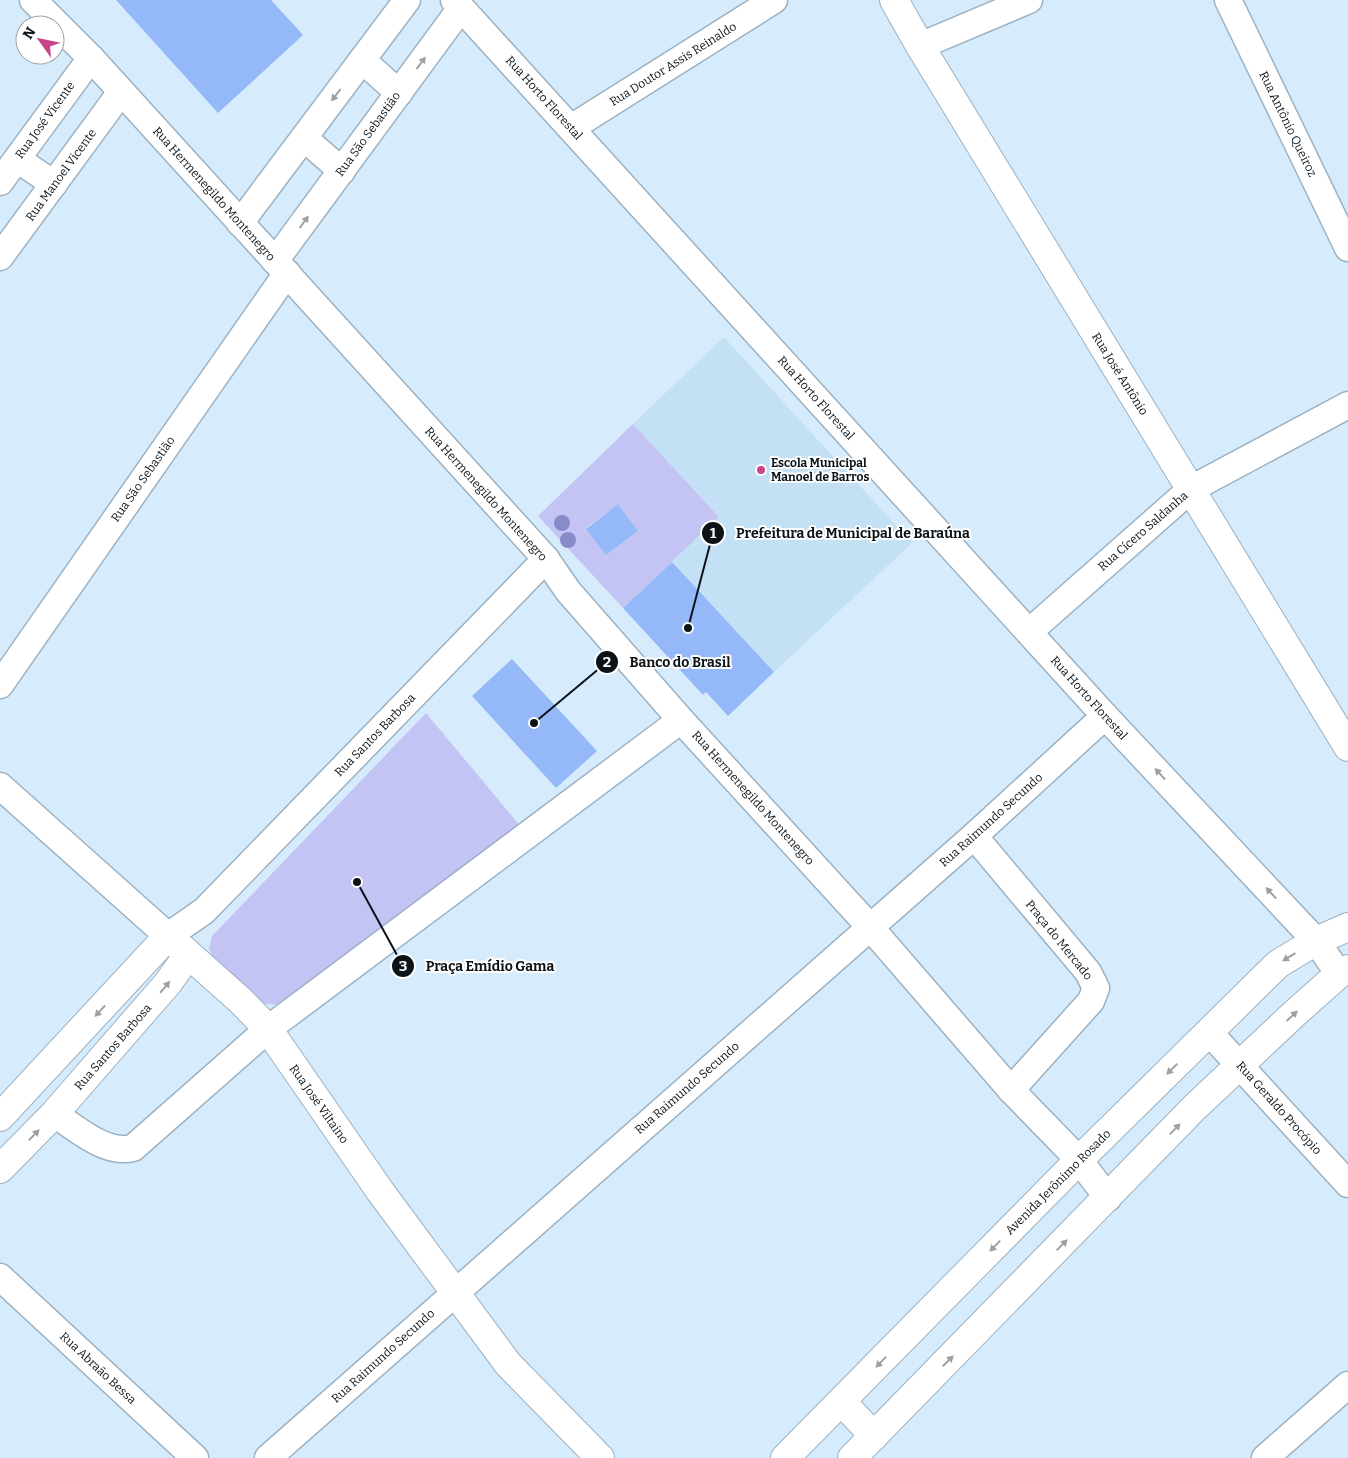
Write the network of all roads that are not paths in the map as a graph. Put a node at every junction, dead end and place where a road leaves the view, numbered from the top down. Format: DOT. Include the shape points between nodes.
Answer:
graph roads {
  1 [pos="33,0"];
  2 [pos="407,0"];
  3 [pos="774,0"];
  4 [pos="894,0"];
  5 [pos="1029,0"];
  6 [pos="1228,0"];
  7 [pos="458,4"];
  8 [pos="920,46"];
  9 [pos="90,58"];
  10 [pos="362,60"];
  11 [pos="121,92"];
  12 [pos="399,93"];
  13 [pos="571,128"];
  14 [pos="304,138"];
  15 [pos="17,159"];
  16 [pos="342,171"];
  17 [pos="0,182"];
  18 [pos="54,184"];
  19 [pos="240,223"];
  20 [pos="1348,248"];
  21 [pos="0,257"];
  22 [pos="281,267"];
  23 [pos="1348,405"];
  24 [pos="1191,489"];
  25 [pos="546,559"];
  26 [pos="1029,632"];
  27 [pos="0,685"];
  28 [pos="1105,716"];
  29 [pos="681,720"];
  30 [pos="1348,747"];
  31 [pos="0,786"];
  32 [pos="974,836"];
  33 [pos="204,911"];
  34 [pos="870,926"];
  35 [pos="1348,927"];
  36 [pos="168,936"];
  37 [pos="1316,941"];
  38 [pos="188,955"];
  39 [pos="1344,971"];
  40 [pos="268,1030"];
  41 [pos="1210,1032"];
  42 [pos="1241,1065"];
  43 [pos="1011,1090"];
  44 [pos="54,1114"];
  45 [pos="0,1117"];
  46 [pos="1079,1160"];
  47 [pos="0,1170"];
  48 [pos="1348,1184"];
  49 [pos="1108,1198"];
  50 [pos="0,1277"];
  51 [pos="454,1293"];
  52 [pos="1348,1385"];
  53 [pos="842,1402"];
  54 [pos="874,1436"];
  55 [pos="195,1458"];
  56 [pos="268,1458"];
  57 [pos="600,1458"];
  58 [pos="785,1458"];
  59 [pos="852,1458"];
  60 [pos="1265,1458"];
  1 -- 9 [label="street, Rua Hermenegildo Montenegro"];
  2 -- 10 [label="street"];
  3 -- 13 [label="street, Rua Doutor Assis Reinaldo"];
  4 -- 8 [label="street, Rua José Antônio"];
  5 -- 8 [label="street"];
  6 -- 20 [label="street, Rua Antônio Queiroz"];
  12 -- 7 [label="street, Rua São Sebastião, one-way"];
  7 -- 13 [label="street, Rua Horto Florestal"];
  8 -- 24 [label="street, Rua José Antônio"];
  9 -- 11 [label="street, Rua Hermenegildo Montenegro"];
  9 -- 15 [label="street, Rua José Vicente"];
  10 -- 12 [label="street"];
  10 -- 14 [label="street, one-way"];
  11 -- 18 [label="street, Rua Manoel Vicente"];
  11 -- 19 [label="street, Rua Hermenegildo Montenegro"];
  12 -- 16 [label="street, Rua São Sebastião"];
  13 -- 26 [label="street, Rua Horto Florestal"];
  14 -- 16 [label="street"];
  14 -- 19 [label="street"];
  15 -- 17 [label="street, Rua José Vicente"];
  15 -- 18 [label="street"];
  22 -- 16 [label="street, Rua São Sebastião, one-way"];
  18 -- 21 [label="street, Rua Manoel Vicente"];
  19 -- 22 [label="street, Rua Hermenegildo Montenegro"];
  22 -- 25 [label="street, Rua Hermenegildo Montenegro"];
  22 -- 27 [label="street, Rua São Sebastião"];
  23 -- 24 [label="street, Rua Cícero Saldanha"];
  24 -- 26 [label="street, Rua Cícero Saldanha"];
  24 -- 30 [label="street, Rua José Antônio"];
  25 -- 29 [label="street, Rua Hermenegildo Montenegro" via="568,592"];
  25 -- 33 [label="street, Rua Santos Barbosa"];
  26 -- 28 [label="street, Rua Horto Florestal"];
  28 -- 32 [label="street, Rua Raimundo Secundo"];
  37 -- 28 [label="street, Rua Horto Florestal, one-way"];
  29 -- 34 [label="street, Rua Hermenegildo Montenegro"];
  29 -- 40 [label="street"];
  31 -- 36 [label="street, Rua José Viltaino"];
  32 -- 34 [label="street, Rua Raimundo Secundo"];
  32 -- 43 [label="street, Praça do Mercado" via="1088,972 1096,988 1091,1001"];
  33 -- 36 [label="street, Rua Santos Barbosa"];
  33 -- 38 [label="street, Rua Santos Barbosa"];
  34 -- 43 [label="street, Rua Hermenegildo Montenegro"];
  34 -- 51 [label="street, Rua Raimundo Secundo"];
  35 -- 37 [label="street, Avenida Jerônimo Rosado"];
  36 -- 38 [label="street, Rua José Viltaino"];
  36 -- 45 [label="street, Rua Santos Barbosa, one-way"];
  37 -- 39 [label="street, Rua Horto Florestal"];
  37 -- 41 [label="street, Avenida Jerônimo Rosado, one-way" via="1278,964"];
  38 -- 40 [label="street, Rua José Viltaino" via="241,1001"];
  44 -- 38 [label="street, Rua Santos Barbosa, one-way" via="168,983"];
  42 -- 39 [label="street, one-way"];
  40 -- 44 [label="street" via="133,1148 111,1149"];
  40 -- 51 [label="street, Rua José Viltaino"];
  41 -- 42 [label="street, Rua Geraldo Procópio"];
  41 -- 46 [label="street, Avenida Jerônimo Rosado, one-way"];
  42 -- 48 [label="street, Rua Geraldo Procópio"];
  49 -- 42 [label="street, one-way" via="1195,1107"];
  43 -- 46 [label="street, Rua Hermenegildo Montenegro"];
  47 -- 44 [label="street, Rua Santos Barbosa, one-way"];
  46 -- 49 [label="street, Rua Hermenegildo Montenegro"];
  46 -- 53 [label="street, Avenida Jerônimo Rosado, one-way"];
  54 -- 49 [label="street, one-way"];
  50 -- 55 [label="street, Rua Abraão Bessa"];
  51 -- 56 [label="street, Rua Raimundo Secundo"];
  51 -- 57 [label="street, Rua José Viltaino" via="508,1364"];
  52 -- 60 [label="street"];
  53 -- 54 [label="street"];
  53 -- 58 [label="street, Avenida Jerônimo Rosado"];
  54 -- 59 [label="street"];
}
